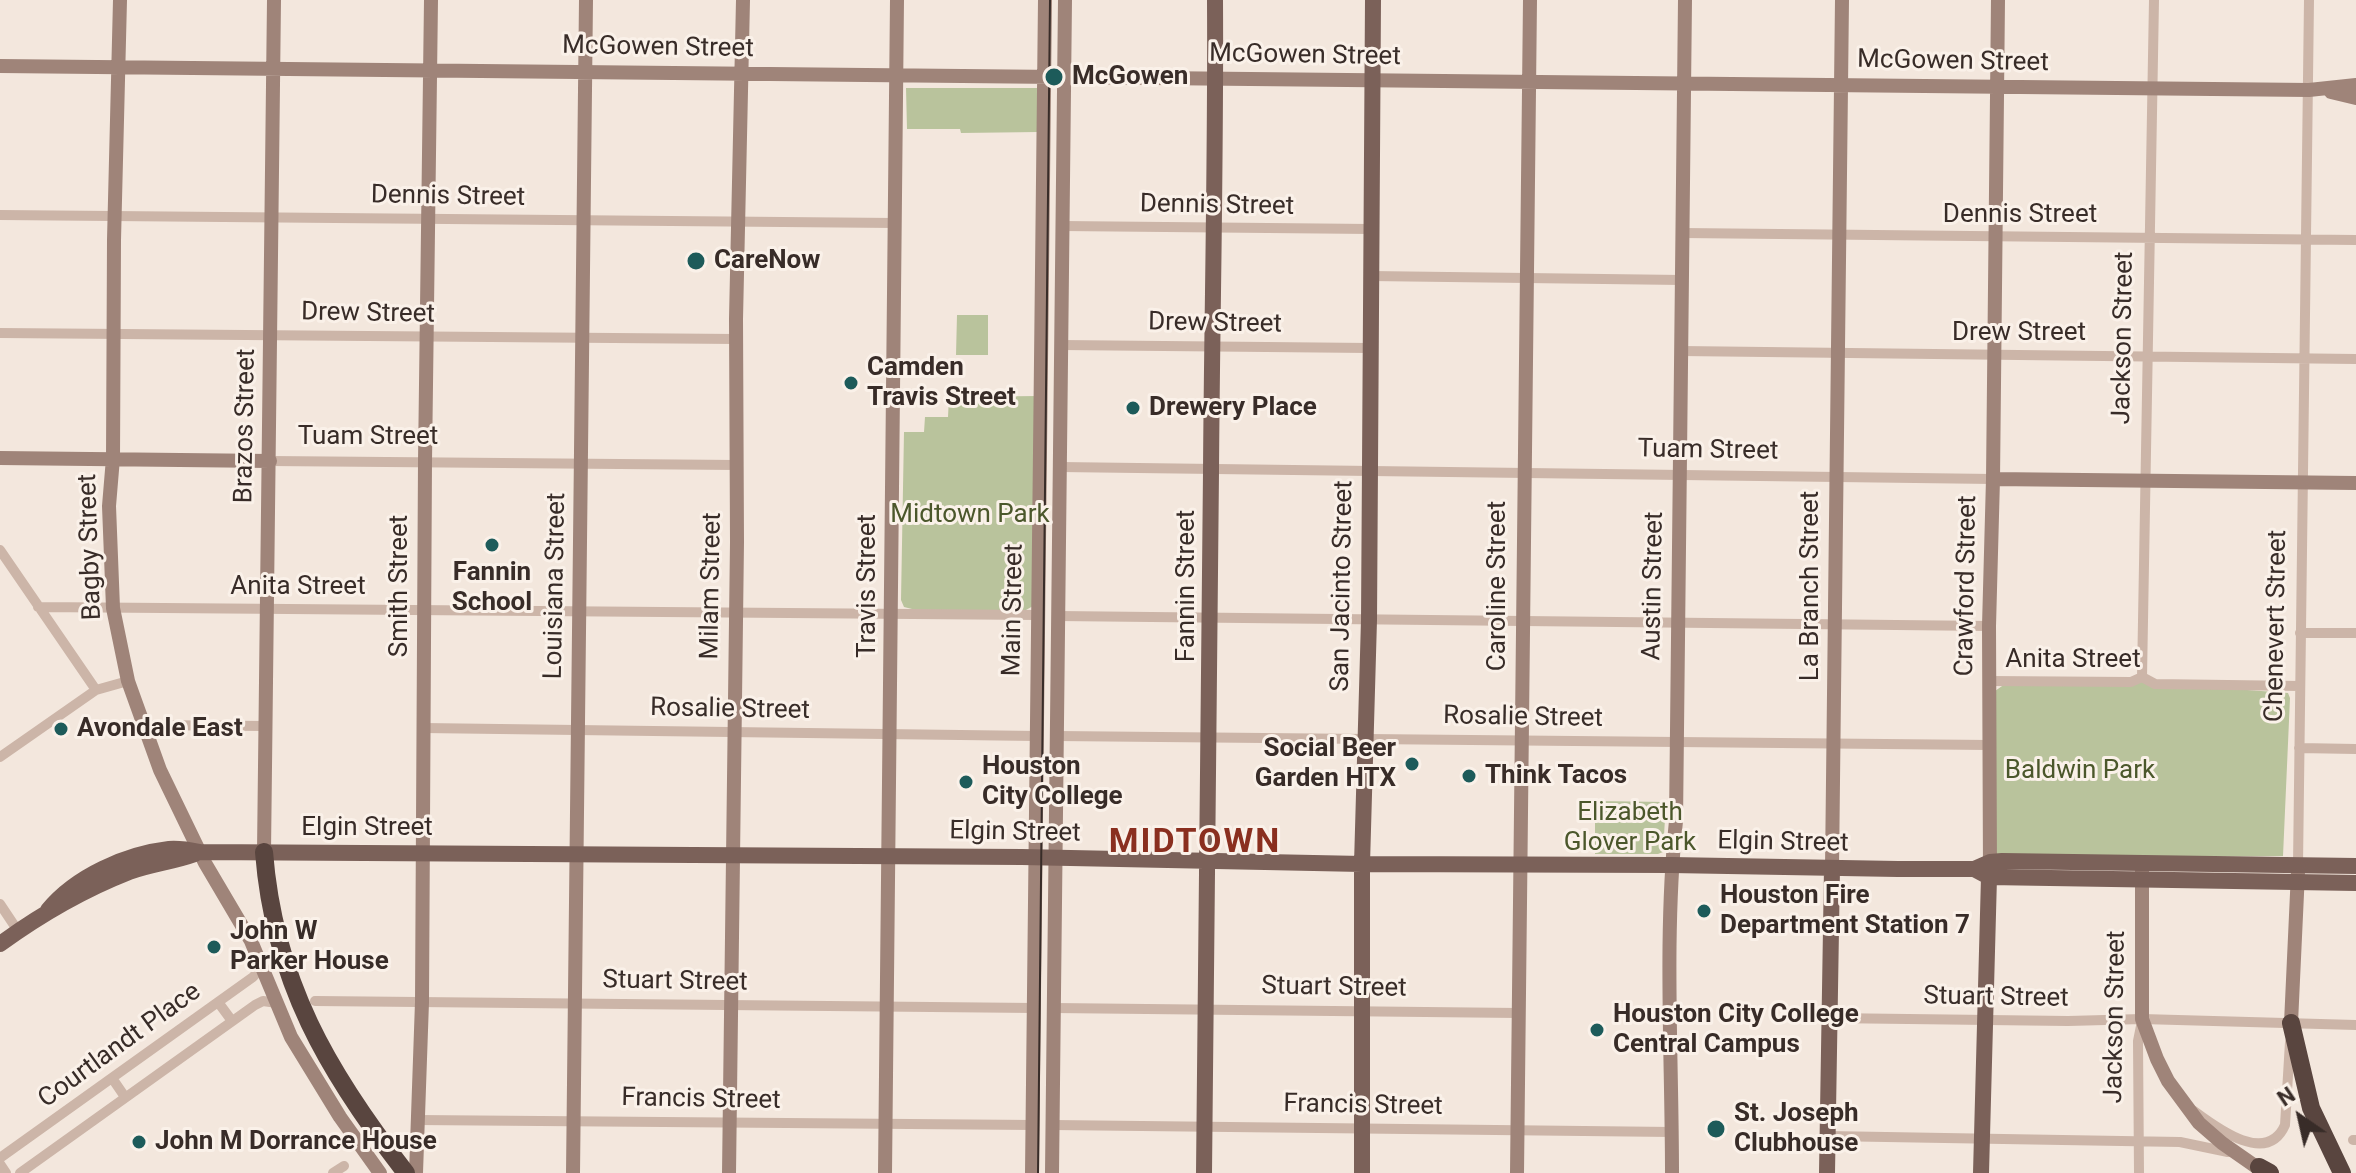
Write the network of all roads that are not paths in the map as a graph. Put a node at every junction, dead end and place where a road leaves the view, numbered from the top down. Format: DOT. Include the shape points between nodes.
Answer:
graph roads {
  1 [pos="120,0"];
  2 [pos="274,0"];
  3 [pos="431,0"];
  4 [pos="586,0"];
  5 [pos="743,0"];
  6 [pos="897,0"];
  7 [pos="1045,0"];
  8 [pos="1065,0"];
  9 [pos="1215,0"];
  10 [pos="1373,0"];
  11 [pos="1530,0"];
  12 [pos="1685,0"];
  13 [pos="1842,0"];
  14 [pos="1998,0"];
  15 [pos="2154,0"];
  16 [pos="2309,0"];
  17 [pos="0,66"];
  18 [pos="119,66"];
  19 [pos="273,68"];
  20 [pos="431,70"];
  21 [pos="585,71"];
  22 [pos="741,73"];
  23 [pos="897,75"];
  24 [pos="1044,77"];
  25 [pos="1064,77"];
  26 [pos="1215,79"];
  27 [pos="1372,80"];
  28 [pos="1528,82"];
  29 [pos="1685,84"];
  30 [pos="1840,85"];
  31 [pos="2356,85"];
  32 [pos="1998,87"];
  33 [pos="2151,89"];
  34 [pos="2316,90"];
  35 [pos="2356,98"];
  36 [pos="0,215"];
  37 [pos="115,216"];
  38 [pos="272,217"];
  39 [pos="428,218"];
  40 [pos="585,220"];
  41 [pos="737,222"];
  42 [pos="895,223"];
  43 [pos="1062,226"];
  44 [pos="1216,228"];
  45 [pos="1371,229"];
  46 [pos="1683,233"];
  47 [pos="1838,236"];
  48 [pos="1995,237"];
  49 [pos="2149,238"];
  50 [pos="2305,240"];
  51 [pos="2356,240"];
  52 [pos="1370,276"];
  53 [pos="1526,278"];
  54 [pos="1682,280"];
  55 [pos="0,333"];
  56 [pos="114,333"];
  57 [pos="271,335"];
  58 [pos="426,337"];
  59 [pos="582,338"];
  60 [pos="736,339"];
  61 [pos="1061,345"];
  62 [pos="1214,346"];
  63 [pos="1369,348"];
  64 [pos="1681,351"];
  65 [pos="1838,353"];
  66 [pos="1993,355"];
  67 [pos="2148,356"];
  68 [pos="2306,358"];
  69 [pos="2356,359"];
  70 [pos="0,458"];
  71 [pos="113,458"];
  72 [pos="270,461"];
  73 [pos="425,461"];
  74 [pos="581,463"];
  75 [pos="736,465"];
  76 [pos="1060,467"];
  77 [pos="1211,469"];
  78 [pos="1369,471"];
  79 [pos="1523,473"];
  80 [pos="1680,475"];
  81 [pos="1836,477"];
  82 [pos="1993,479"];
  83 [pos="2146,481"];
  84 [pos="2303,483"];
  85 [pos="2356,483"];
  86 [pos="0,550"];
  87 [pos="4,564"];
  88 [pos="38,607"];
  89 [pos="113,608"];
  90 [pos="267,609"];
  91 [pos="424,609"];
  92 [pos="578,611"];
  93 [pos="735,612"];
  94 [pos="892,614"];
  95 [pos="1038,615"];
  96 [pos="1058,616"];
  97 [pos="1212,618"];
  98 [pos="1369,620"];
  99 [pos="1522,622"];
  100 [pos="1678,623"];
  101 [pos="1836,625"];
  102 [pos="1989,626"];
  103 [pos="2300,633"];
  104 [pos="2356,633"];
  105 [pos="2142,677"];
  106 [pos="128,681"];
  107 [pos="1989,681"];
  108 [pos="2300,686"];
  109 [pos="96,690"];
  110 [pos="143,725"];
  111 [pos="265,726"];
  112 [pos="423,728"];
  113 [pos="579,730"];
  114 [pos="734,732"];
  115 [pos="890,734"];
  116 [pos="1037,736"];
  117 [pos="1057,736"];
  118 [pos="1209,739"];
  119 [pos="1364,739"];
  120 [pos="1520,740"];
  121 [pos="1677,742"];
  122 [pos="1834,743"];
  123 [pos="1988,745"];
  124 [pos="2299,748"];
  125 [pos="2356,749"];
  126 [pos="0,757"];
  127 [pos="200,852"];
  128 [pos="264,852"];
  129 [pos="423,853"];
  130 [pos="576,854"];
  131 [pos="732,855"];
  132 [pos="888,856"];
  133 [pos="1036,857"];
  134 [pos="1056,857"];
  135 [pos="1208,861"];
  136 [pos="1362,864"];
  137 [pos="1518,865"];
  138 [pos="1671,865"];
  139 [pos="2298,865"];
  140 [pos="2356,866"];
  141 [pos="1832,868"];
  142 [pos="1990,870"];
  143 [pos="2142,871"];
  144 [pos="2297,882"];
  145 [pos="2356,883"];
  146 [pos="0,904"];
  147 [pos="18,931"];
  148 [pos="0,944"];
  149 [pos="263,966"];
  150 [pos="218,1002"];
  151 [pos="422,1002"];
  152 [pos="277,1003"];
  153 [pos="576,1003"];
  154 [pos="308,1004"];
  155 [pos="731,1004"];
  156 [pos="888,1007"];
  157 [pos="1034,1008"];
  158 [pos="1054,1008"];
  159 [pos="1208,1009"];
  160 [pos="1364,1011"];
  161 [pos="1518,1013"];
  162 [pos="1828,1018"];
  163 [pos="1985,1019"];
  164 [pos="2142,1019"];
  165 [pos="232,1021"];
  166 [pos="2291,1023"];
  167 [pos="2356,1025"];
  168 [pos="112,1078"];
  169 [pos="125,1097"];
  170 [pos="2180,1100"];
  171 [pos="417,1120"];
  172 [pos="574,1121"];
  173 [pos="729,1123"];
  174 [pos="887,1124"];
  175 [pos="1033,1125"];
  176 [pos="1053,1125"];
  177 [pos="1205,1127"];
  178 [pos="1362,1129"];
  179 [pos="1517,1130"];
  180 [pos="1672,1132"];
  181 [pos="1827,1136"];
  182 [pos="1983,1136"];
  183 [pos="2139,1141"];
  184 [pos="365,1153"];
  185 [pos="2237,1154"];
  186 [pos="0,1161"];
  187 [pos="344,1166"];
  188 [pos="2265,1171"];
  189 [pos="6,1173"];
  190 [pos="20,1173"];
  191 [pos="333,1173"];
  192 [pos="372,1173"];
  193 [pos="380,1173"];
  194 [pos="406,1173"];
  195 [pos="416,1173"];
  196 [pos="573,1173"];
  197 [pos="729,1173"];
  198 [pos="885,1173"];
  199 [pos="1032,1173"];
  200 [pos="1052,1173"];
  201 [pos="1204,1173"];
  202 [pos="1362,1173"];
  203 [pos="1517,1173"];
  204 [pos="1672,1173"];
  205 [pos="1827,1173"];
  206 [pos="1981,1173"];
  207 [pos="2139,1173"];
  208 [pos="2342,1173"];
  1 -- 18 [label="main road, Bagby Street"];
  2 -- 19 [label="main road, Brazos Street"];
  3 -- 20 [label="main road, Smith Street"];
  4 -- 21 [label="main road, Louisiana Street"];
  5 -- 22 [label="main road, Milam Street"];
  6 -- 23 [label="main road, Travis Street"];
  7 -- 24 [label="main road, Main Street"];
  8 -- 25 [label="main road, Main Street"];
  9 -- 26 [label="main road, Fannin Street"];
  10 -- 27 [label="main road, San Jacinto Street"];
  11 -- 28 [label="main road, Caroline Street"];
  12 -- 29 [label="main road, Austin Street"];
  13 -- 30 [label="main road, La Branch Street"];
  14 -- 32 [label="main road, Crawford Street"];
  15 -- 33 [label="street, Jackson Street"];
  16 -- 34 [label="street, Chenevert Street"];
  17 -- 18 [label="main road, McGowen Street"];
  18 -- 19 [label="main road, McGowen Street"];
  18 -- 37 [label="main road, Bagby Street"];
  19 -- 20 [label="main road, McGowen Street"];
  19 -- 38 [label="main road, Brazos Street"];
  20 -- 21 [label="main road, McGowen Street"];
  20 -- 39 [label="main road, Smith Street"];
  21 -- 22 [label="main road, McGowen Street"];
  21 -- 40 [label="main road, Louisiana Street"];
  22 -- 23 [label="main road, McGowen Street"];
  22 -- 41 [label="main road, Milam Street"];
  23 -- 24 [label="main road, McGowen Street"];
  23 -- 42 [label="main road, Travis Street"];
  24 -- 25 [label="main road, McGowen Street"];
  24 -- 95 [label="main road, Main Street"];
  25 -- 26 [label="main road, McGowen Street"];
  25 -- 43 [label="main road, Main Street"];
  26 -- 27 [label="main road, McGowen Street"];
  26 -- 44 [label="main road, Fannin Street"];
  27 -- 28 [label="main road, McGowen Street"];
  27 -- 45 [label="main road, San Jacinto Street"];
  28 -- 29 [label="main road, McGowen Street"];
  28 -- 53 [label="main road, Caroline Street"];
  29 -- 30 [label="main road, McGowen Street"];
  29 -- 46 [label="main road, Austin Street"];
  30 -- 32 [label="main road, McGowen Street"];
  30 -- 47 [label="main road, La Branch Street"];
  31 -- 34 [label="main road, McGowen Street"];
  32 -- 33 [label="main road, McGowen Street"];
  32 -- 48 [label="main road, Crawford Street"];
  33 -- 34 [label="main road, McGowen Street"];
  33 -- 49 [label="street, Jackson Street"];
  34 -- 35 [label="main road, McGowen Street"];
  34 -- 50 [label="street, Chenevert Street"];
  36 -- 37 [label="street, Dennis Street"];
  37 -- 38 [label="street, Dennis Street"];
  37 -- 56 [label="main road, Bagby Street"];
  38 -- 39 [label="street, Dennis Street"];
  38 -- 57 [label="main road, Brazos Street"];
  39 -- 40 [label="street, Dennis Street"];
  39 -- 58 [label="main road, Smith Street"];
  40 -- 41 [label="street, Dennis Street"];
  40 -- 59 [label="main road, Louisiana Street"];
  41 -- 42 [label="street, Dennis Street"];
  41 -- 60 [label="main road, Milam Street"];
  42 -- 94 [label="main road, Travis Street"];
  43 -- 44 [label="street, Dennis Street"];
  43 -- 61 [label="main road, Main Street"];
  44 -- 45 [label="street, Dennis Street"];
  44 -- 62 [label="main road, Fannin Street"];
  45 -- 52 [label="main road, San Jacinto Street"];
  46 -- 47 [label="street, Dennis Street"];
  46 -- 54 [label="main road, Austin Street"];
  47 -- 48 [label="street, Dennis Street"];
  47 -- 65 [label="main road, La Branch Street"];
  48 -- 49 [label="street, Dennis Street"];
  48 -- 66 [label="main road, Crawford Street"];
  49 -- 50 [label="street, Dennis Street"];
  49 -- 67 [label="street, Jackson Street"];
  50 -- 51 [label="street, Dennis Street"];
  50 -- 68 [label="street, Chenevert Street"];
  52 -- 53 [label="street"];
  52 -- 63 [label="main road, San Jacinto Street"];
  53 -- 54 [label="street"];
  53 -- 79 [label="main road, Caroline Street"];
  54 -- 64 [label="main road, Austin Street"];
  55 -- 56 [label="street, Drew Street"];
  56 -- 57 [label="street, Drew Street"];
  56 -- 71 [label="main road, Bagby Street"];
  57 -- 58 [label="street, Drew Street"];
  57 -- 72 [label="main road, Brazos Street"];
  58 -- 59 [label="street, Drew Street"];
  58 -- 73 [label="main road, Smith Street"];
  59 -- 60 [label="street, Drew Street"];
  59 -- 74 [label="main road, Louisiana Street"];
  60 -- 75 [label="main road, Milam Street"];
  61 -- 62 [label="street, Drew Street"];
  61 -- 76 [label="main road, Main Street"];
  62 -- 63 [label="street, Drew Street"];
  62 -- 77 [label="main road, Fannin Street"];
  63 -- 78 [label="main road, San Jacinto Street"];
  64 -- 65 [label="street, Drew Street"];
  64 -- 80 [label="main road, Austin Street"];
  65 -- 66 [label="street, Drew Street"];
  65 -- 81 [label="main road, La Branch Street"];
  66 -- 67 [label="street, Drew Street"];
  66 -- 82 [label="main road, Crawford Street"];
  67 -- 68 [label="street, Drew Street"];
  67 -- 83 [label="street, Jackson Street"];
  68 -- 69 [label="street, Drew Street"];
  68 -- 84 [label="street, Chenevert Street"];
  70 -- 71 [label="main road, Tuam Street"];
  71 -- 72 [label="main road, Tuam Street"];
  71 -- 89 [label="main road, Bagby Street"];
  72 -- 73 [label="street, Tuam Street"];
  72 -- 90 [label="main road, Brazos Street"];
  73 -- 74 [label="street, Tuam Street"];
  73 -- 91 [label="main road, Smith Street"];
  74 -- 75 [label="street, Tuam Street"];
  74 -- 92 [label="main road, Louisiana Street"];
  75 -- 93 [label="main road, Milam Street"];
  76 -- 77 [label="street, Tuam Street"];
  76 -- 96 [label="main road, Main Street"];
  77 -- 78 [label="street, Tuam Street"];
  77 -- 97 [label="main road, Fannin Street"];
  78 -- 79 [label="street, Tuam Street"];
  78 -- 98 [label="main road, San Jacinto Street"];
  79 -- 80 [label="street, Tuam Street"];
  79 -- 99 [label="main road, Caroline Street"];
  80 -- 81 [label="street, Tuam Street"];
  80 -- 100 [label="main road, Austin Street"];
  81 -- 82 [label="street, Tuam Street"];
  81 -- 101 [label="main road, La Branch Street"];
  82 -- 83 [label="main road, Tuam Street"];
  82 -- 102 [label="main road, Crawford Street"];
  83 -- 84 [label="main road, Tuam Street"];
  83 -- 105 [label="street, Jackson Street"];
  84 -- 85 [label="main road, Tuam Street"];
  84 -- 103 [label="street, Chenevert Street"];
  86 -- 87 [label="street"];
  87 -- 88 [label="street"];
  88 -- 89 [label="street, Anita Street"];
  88 -- 109 [label="street"];
  89 -- 90 [label="street, Anita Street"];
  89 -- 106 [label="main road, Bagby Street"];
  90 -- 91 [label="street, Anita Street"];
  90 -- 111 [label="main road, Brazos Street"];
  91 -- 92 [label="street, Anita Street"];
  91 -- 112 [label="main road, Smith Street"];
  92 -- 93 [label="street, Anita Street"];
  92 -- 113 [label="main road, Louisiana Street"];
  93 -- 94 [label="street, Anita Street"];
  93 -- 114 [label="main road, Milam Street"];
  94 -- 95 [label="street, Anita Street"];
  94 -- 115 [label="main road, Travis Street"];
  95 -- 116 [label="main road, Main Street"];
  96 -- 97 [label="street, Anita Street"];
  96 -- 117 [label="main road, Main Street"];
  97 -- 98 [label="street, Anita Street"];
  97 -- 118 [label="main road, Fannin Street"];
  98 -- 99 [label="street, Anita Street"];
  98 -- 119 [label="main road, San Jacinto Street"];
  99 -- 100 [label="street, Anita Street"];
  99 -- 120 [label="main road, Caroline Street"];
  100 -- 101 [label="street, Anita Street"];
  100 -- 121 [label="main road, Austin Street"];
  101 -- 102 [label="street, Anita Street"];
  101 -- 122 [label="main road, La Branch Street"];
  102 -- 107 [label="main road, Crawford Street"];
  103 -- 104 [label="street"];
  103 -- 108 [label="street, Chenevert Street"];
  105 -- 107 [label="street, Anita Street" via="2131,682"];
  105 -- 108 [label="street, Anita Street" via="2155,684"];
  106 -- 109 [label="street"];
  106 -- 110 [label="main road, Bagby Street"];
  107 -- 123 [label="main road, Crawford Street"];
  108 -- 124 [label="street, Chenevert Street"];
  109 -- 126 [label="street"];
  110 -- 111 [label="street"];
  110 -- 127 [label="main road, Bagby Street"];
  111 -- 128 [label="main road, Brazos Street"];
  112 -- 113 [label="street, Rosalie Street"];
  112 -- 129 [label="main road, Smith Street"];
  113 -- 114 [label="street, Rosalie Street"];
  113 -- 130 [label="main road, Louisiana Street"];
  114 -- 115 [label="street, Rosalie Street"];
  114 -- 131 [label="main road, Milam Street"];
  115 -- 116 [label="street, Rosalie Street"];
  115 -- 132 [label="main road, Travis Street"];
  116 -- 133 [label="main road, Main Street"];
  117 -- 118 [label="street, Rosalie Street"];
  117 -- 134 [label="main road, Main Street"];
  118 -- 119 [label="street, Rosalie Street"];
  118 -- 135 [label="main road, Fannin Street"];
  119 -- 120 [label="street, Rosalie Street"];
  119 -- 136 [label="main road, San Jacinto Street"];
  120 -- 121 [label="street, Rosalie Street"];
  120 -- 137 [label="main road, Caroline Street"];
  121 -- 122 [label="street, Rosalie Street"];
  121 -- 138 [label="main road, Austin Street"];
  122 -- 123 [label="street, Rosalie Street"];
  122 -- 141 [label="main road, La Branch Street"];
  123 -- 142 [label="main road, Crawford Street"];
  124 -- 125 [label="street"];
  124 -- 139 [label="street, Chenevert Street"];
  127 -- 128 [label="main road, Elgin Street"];
  127 -- 147 [label="main road, Elgin Street" via="172,848 131,858 76,885"];
  127 -- 149 [label="main road, Bagby Street"];
  128 -- 129 [label="main road, Elgin Street"];
  128 -- 154 [label="highway" via="271,914"];
  129 -- 130 [label="main road, Elgin Street"];
  129 -- 151 [label="main road, Smith Street"];
  130 -- 131 [label="main road, Elgin Street"];
  130 -- 153 [label="main road, Louisiana Street"];
  131 -- 132 [label="main road, Elgin Street"];
  131 -- 155 [label="main road, Milam Street"];
  132 -- 133 [label="main road, Elgin Street"];
  132 -- 156 [label="main road, Travis Street"];
  133 -- 134 [label="main road, Elgin Street"];
  133 -- 157 [label="main road, Main Street"];
  134 -- 135 [label="main road, Elgin Street"];
  134 -- 158 [label="main road, Main Street"];
  135 -- 136 [label="main road, Elgin Street"];
  135 -- 159 [label="main road, Fannin Street"];
  136 -- 137 [label="main road, Elgin Street"];
  136 -- 160 [label="main road, San Jacinto Street"];
  137 -- 138 [label="main road, Elgin Street"];
  137 -- 161 [label="main road, Caroline Street"];
  138 -- 141 [label="main road, Elgin Street"];
  138 -- 180 [label="main road, Austin Street"];
  139 -- 140 [label="main road, Elgin Street"];
  139 -- 143 [label="main road, Elgin Street"];
  139 -- 144 [label="main road, Chenevert Street"];
  141 -- 142 [label="main road, Elgin Street"];
  141 -- 162 [label="main road, La Branch Street"];
  142 -- 143 [label="main road, Elgin Street"];
  142 -- 163 [label="main road, Crawford Street"];
  143 -- 144 [label="main road, Elgin Street"];
  143 -- 164 [label="main road, Jackson Street"];
  144 -- 145 [label="main road, Elgin Street"];
  144 -- 166 [label="main road, Chenevert Street"];
  146 -- 147 [label="street"];
  147 -- 148 [label="main road, Elgin Street"];
  149 -- 150 [label="street, Courtlandt Place"];
  149 -- 152 [label="main road, Bagby Street"];
  150 -- 165 [label="street"];
  150 -- 168 [label="street, Courtlandt Place"];
  151 -- 153 [label="street, Stuart Street"];
  151 -- 154 [label="street, Stuart Street"];
  151 -- 171 [label="main road, Smith Street"];
  152 -- 165 [label="street, Courtlandt Place" via="259,1002"];
  152 -- 184 [label="main road, Bagby Street" via="300,1053"];
  153 -- 155 [label="street, Stuart Street"];
  153 -- 172 [label="main road, Louisiana Street"];
  154 -- 194 [label="highway" via="317,1041 339,1080"];
  155 -- 156 [label="street, Stuart Street"];
  155 -- 173 [label="main road, Milam Street"];
  156 -- 157 [label="street, Stuart Street"];
  156 -- 174 [label="main road, Travis Street"];
  157 -- 175 [label="main road, Main Street"];
  158 -- 159 [label="street, Stuart Street"];
  158 -- 176 [label="main road, Main Street"];
  159 -- 160 [label="street, Stuart Street"];
  159 -- 177 [label="main road, Fannin Street"];
  160 -- 161 [label="street, Stuart Street"];
  160 -- 178 [label="main road, San Jacinto Street"];
  161 -- 179 [label="main road, Caroline Street"];
  162 -- 163 [label="street, Stuart Street"];
  162 -- 181 [label="main road, La Branch Street"];
  163 -- 164 [label="street, Stuart Street"];
  163 -- 182 [label="main road, Crawford Street"];
  164 -- 166 [label="street, Stuart Street"];
  164 -- 170 [label="main road"];
  164 -- 183 [label="street, Jackson Street"];
  165 -- 169 [label="street, Courtlandt Place"];
  166 -- 167 [label="street, Stuart Street"];
  166 -- 170 [label="street, Chenevert Street" via="2285,1125 2271,1142 2242,1140"];
  166 -- 208 [label="highway" via="2311,1108"];
  168 -- 169 [label="street"];
  168 -- 186 [label="street, Courtlandt Place"];
  169 -- 190 [label="street, Courtlandt Place"];
  170 -- 185 [label="main road"];
  171 -- 172 [label="street, Francis Street"];
  171 -- 195 [label="main road, Smith Street"];
  172 -- 173 [label="street, Francis Street"];
  172 -- 196 [label="main road, Louisiana Street"];
  173 -- 174 [label="street, Francis Street"];
  173 -- 197 [label="main road, Milam Street"];
  174 -- 175 [label="street, Francis Street"];
  174 -- 198 [label="main road, Travis Street"];
  175 -- 199 [label="main road, Main Street"];
  176 -- 177 [label="street, Francis Street"];
  176 -- 200 [label="main road, Main Street"];
  177 -- 178 [label="street, Francis Street"];
  177 -- 201 [label="main road, Fannin Street"];
  178 -- 179 [label="street, Francis Street"];
  178 -- 202 [label="main road, San Jacinto Street"];
  179 -- 180 [label="street, Francis Street"];
  179 -- 203 [label="main road, Caroline Street"];
  180 -- 204 [label="main road, Austin Street"];
  181 -- 182 [label="street"];
  181 -- 205 [label="main road, La Branch Street"];
  182 -- 183 [label="street"];
  182 -- 206 [label="main road, Crawford Street"];
  183 -- 185 [label="street" via="2180,1142"];
  183 -- 207 [label="street, Jackson Street"];
  184 -- 192 [label="main road"];
  184 -- 193 [label="main road, Bagby Street"];
  185 -- 188 [label="main road"];
  186 -- 189 [label="street"];
  187 -- 191 [label="street"];
}
